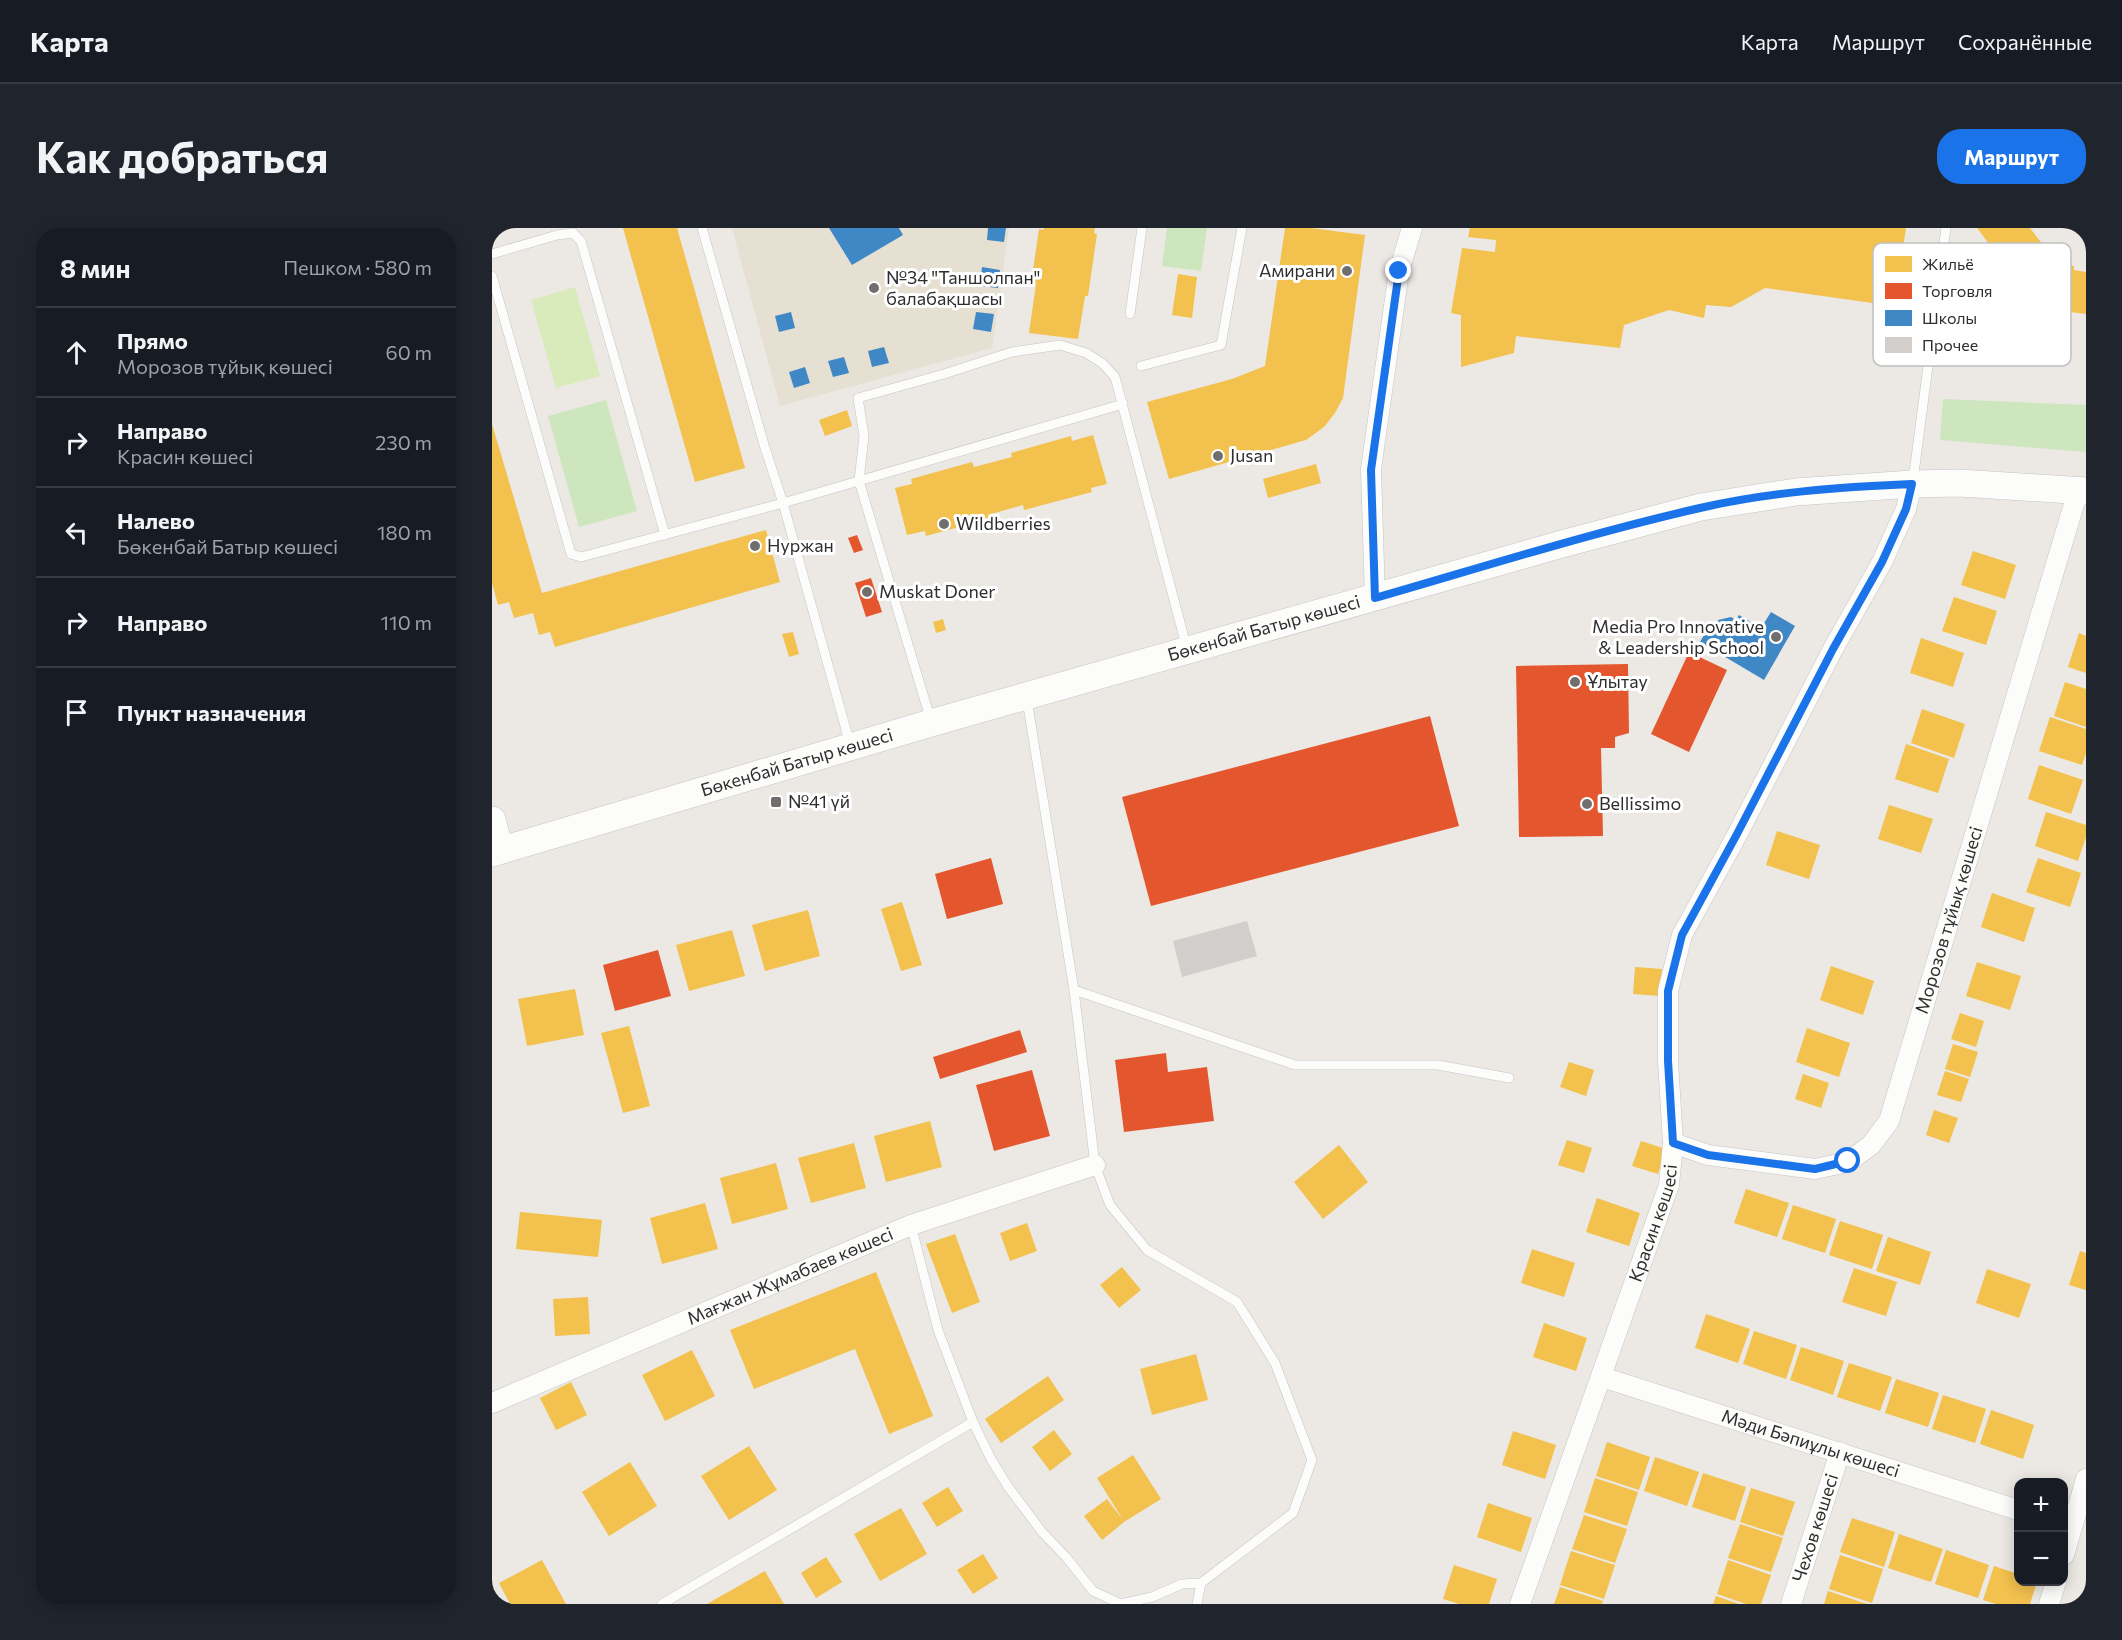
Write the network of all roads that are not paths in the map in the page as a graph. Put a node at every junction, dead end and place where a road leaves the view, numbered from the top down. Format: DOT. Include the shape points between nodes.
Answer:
graph roads {
  1 [pos="702,228"];
  2 [pos="1142,228"];
  3 [pos="1242,228"];
  4 [pos="1412,228"];
  5 [pos="1946,228"];
  6 [pos="1944,243"];
  7 [pos="492,254"];
  8 [pos="492,276"];
  9 [pos="1130,314"];
  10 [pos="1141,366"];
  11 [pos="1928,366"];
  12 [pos="1123,404"];
  13 [pos="859,481"];
  14 [pos="1912,484"];
  15 [pos="2082,491"];
  16 [pos="783,502"];
  17 [pos="665,535"];
  18 [pos="1375,598"];
  19 [pos="1187,651"];
  20 [pos="1027,696"];
  21 [pos="931,723"];
  22 [pos="850,746"];
  23 [pos="492,820"];
  24 [pos="496,852"];
  25 [pos="1074,990"];
  26 [pos="1509,1078"];
  27 [pos="1673,1143"];
  28 [pos="1095,1164"];
  29 [pos="911,1225"];
  30 [pos="1602,1377"];
  31 [pos="492,1403"];
  32 [pos="973,1422"];
  33 [pos="1840,1452"];
  34 [pos="2086,1479"];
  35 [pos="2014,1508"];
  36 [pos="2074,1527"];
  37 [pos="2068,1544"];
  38 [pos="1201,1583"];
  39 [pos="2054,1586"];
  40 [pos="662,1604"];
  41 [pos="1197,1604"];
  42 [pos="1520,1604"];
  43 [pos="1791,1604"];
  44 [pos="2049,1604"];
  1 -- 16 [label="lane"];
  2 -- 9 [label="lane"];
  3 -- 10 [label="lane" via="1221,345"];
  4 -- 18 [label="street" via="1399,271 1371,470"];
  5 -- 6 [label="lane"];
  7 -- 17 [label="lane" via="556,235 573,233 581,241"];
  8 -- 17 [label="lane" via="571,554 581,557"];
  11 -- 14 [label="lane"];
  12 -- 13 [label="lane"];
  12 -- 13 [label="lane" via="1115,377 1086,353 1060,345 1012,352 858,398 864,436"];
  12 -- 19 [label="lane"];
  13 -- 16 [label="lane"];
  13 -- 21 [label="lane"];
  14 -- 15 [label="main road, Бөкенбай Батыр көшесі" via="1966,483"];
  14 -- 18 [label="main road, Бөкенбай Батыр көшесі" via="1796,492 1701,507"];
  14 -- 27 [label="street, Красин көшесі" via="1906,509 1882,562 1682,935 1668,991"];
  15 -- 27 [label="street, Морозов тұйық көшесі" via="1889,1121 1871,1145 1848,1161 1815,1169 1708,1155"];
  16 -- 17 [label="lane"];
  16 -- 22 [label="lane"];
  18 -- 19 [label="main road, Бөкенбай Батыр көшесі"];
  19 -- 20 [label="main road, Бөкенбай Батыр көшесі"];
  20 -- 21 [label="main road, Бөкенбай Батыр көшесі"];
  20 -- 25 [label="lane"];
  21 -- 22 [label="main road, Бөкенбай Батыр көшесі"];
  22 -- 24 [label="main road, Бөкенбай Батыр көшесі"];
  23 -- 24 [label="main road"];
  25 -- 26 [label="lane" via="1295,1065 1438,1065"];
  25 -- 28 [label="lane"];
  27 -- 30 [label="street, Красин көшесі" via="1669,1185"];
  28 -- 29 [label="street, Мағжан Жұмабаев көшесі"];
  28 -- 38 [label="lane" via="1110,1205 1147,1250 1237,1302 1275,1363 1312,1460 1293,1514"];
  29 -- 31 [label="street, Мағжан Жұмабаев көшесі"];
  29 -- 32 [label="lane" via="938,1330"];
  30 -- 33 [label="street, Мәди Бәпиұлы көшесі"];
  30 -- 42 [label="street, Красин көшесі"];
  32 -- 38 [label="lane" via="1009,1488 1093,1591 1121,1604 1152,1597 1182,1584"];
  32 -- 40 [label="lane"];
  33 -- 35 [label="street, Мәди Бәпиұлы көшесі"];
  33 -- 43 [label="street, Чехов көшесі"];
  34 -- 36 [label="street"];
  36 -- 37 [label="street"];
  38 -- 41 [label="lane"];
  39 -- 44 [label="street"];
}
